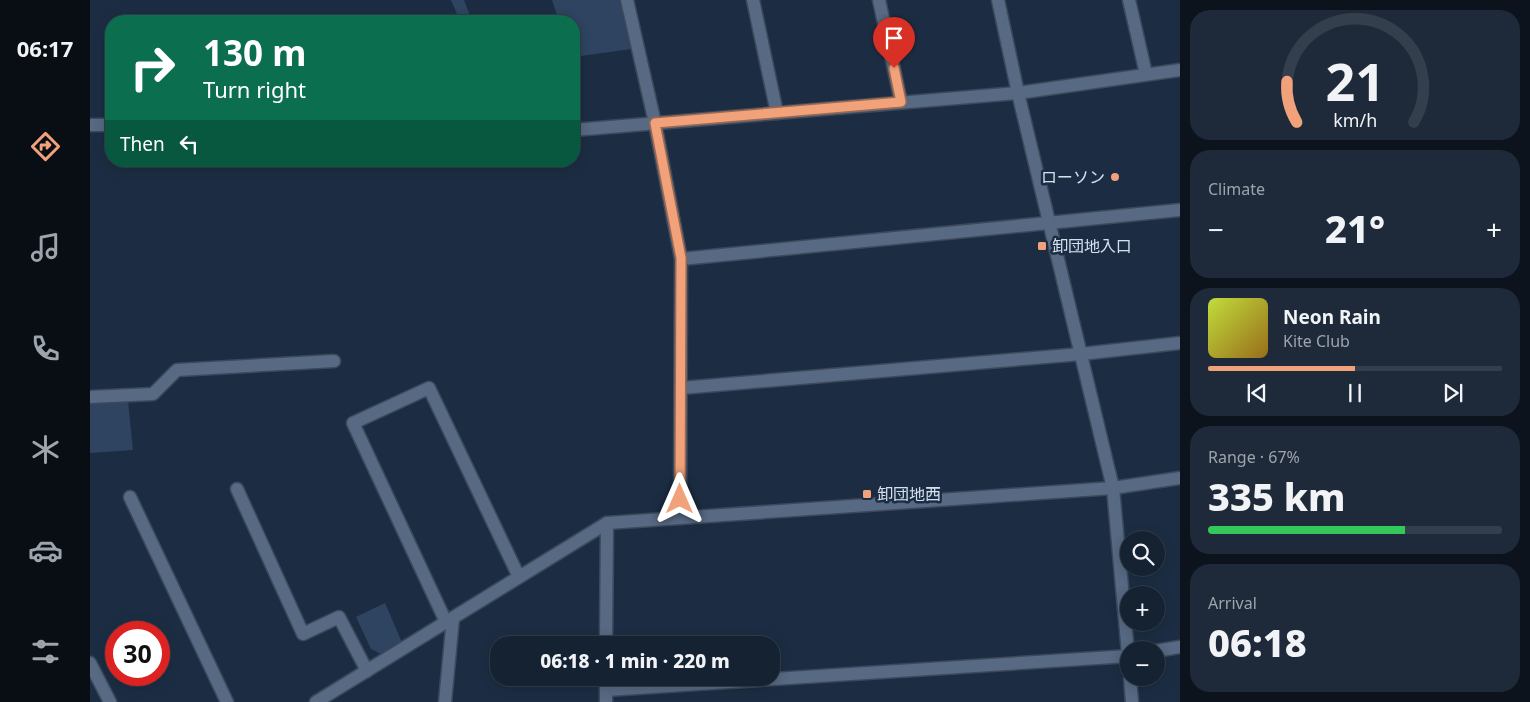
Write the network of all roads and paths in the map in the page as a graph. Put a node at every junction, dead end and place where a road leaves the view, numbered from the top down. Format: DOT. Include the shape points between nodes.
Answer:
graph roads {
  1 [pos="627,0"];
  2 [pos="753,0"];
  3 [pos="879,0"];
  4 [pos="998,0"];
  5 [pos="1129,0"];
  6 [pos="1180,70"];
  7 [pos="1146,74"];
  8 [pos="1018,93"];
  9 [pos="901,102"];
  10 [pos="777,113"];
  11 [pos="655,123"];
  12 [pos="90,125"];
  13 [pos="105,125"];
  14 [pos="580,129"];
  15 [pos="1180,210"];
  16 [pos="1050,224"];
  17 [pos="681,258"];
  18 [pos="1180,343"];
  19 [pos="1081,354"];
  20 [pos="334,361"];
  21 [pos="681,388"];
  22 [pos="90,397"];
  23 [pos="1180,478"];
  24 [pos="1113,488"];
  25 [pos="237,490"];
  26 [pos="130,497"];
  27 [pos="680,518"];
  28 [pos="607,523"];
  29 [pos="519,577"];
  30 [pos="450,620"];
  31 [pos="606,636"];
  32 [pos="1127,641"];
  33 [pos="1180,647"];
  34 [pos="1165,650"];
  35 [pos="1120,658"];
  36 [pos="90,663"];
  37 [pos="367,671"];
  38 [pos="1131,686"];
  39 [pos="606,690"];
  40 [pos="110,702"];
  41 [pos="227,702"];
  42 [pos="316,702"];
  43 [pos="445,702"];
  44 [pos="1132,702"];
  1 -- 11 [label="street"];
  2 -- 10 [label="street"];
  3 -- 9 [label="street"];
  4 -- 8 [label="street"];
  5 -- 7 [label="street"];
  6 -- 7 [label="street"];
  7 -- 8 [label="street"];
  8 -- 9 [label="street"];
  8 -- 16 [label="street"];
  9 -- 10 [label="street"];
  10 -- 11 [label="street"];
  11 -- 14 [label="street"];
  11 -- 17 [label="street"];
  12 -- 13 [label="street"];
  15 -- 16 [label="street"];
  16 -- 17 [label="street"];
  16 -- 19 [label="street"];
  17 -- 21 [label="street"];
  18 -- 19 [label="street"];
  19 -- 21 [label="street"];
  19 -- 24 [label="street"];
  20 -- 22 [label="street" via="177,370 153,394"];
  21 -- 27 [label="street"];
  23 -- 24 [label="street"];
  24 -- 27 [label="street"];
  24 -- 32 [label="street"];
  25 -- 37 [label="street" via="302,634 339,617"];
  26 -- 41 [label="street"];
  27 -- 28 [label="street"];
  28 -- 29 [label="street"];
  28 -- 31 [label="street"];
  29 -- 30 [label="street"];
  29 -- 30 [label="street" via="429,388 352,423"];
  30 -- 37 [label="street"];
  30 -- 43 [label="street"];
  33 -- 34 [label="street"];
  35 -- 39 [label="street"];
  36 -- 40 [label="street"];
  37 -- 42 [label="street"];
  38 -- 44 [label="street"];
}
